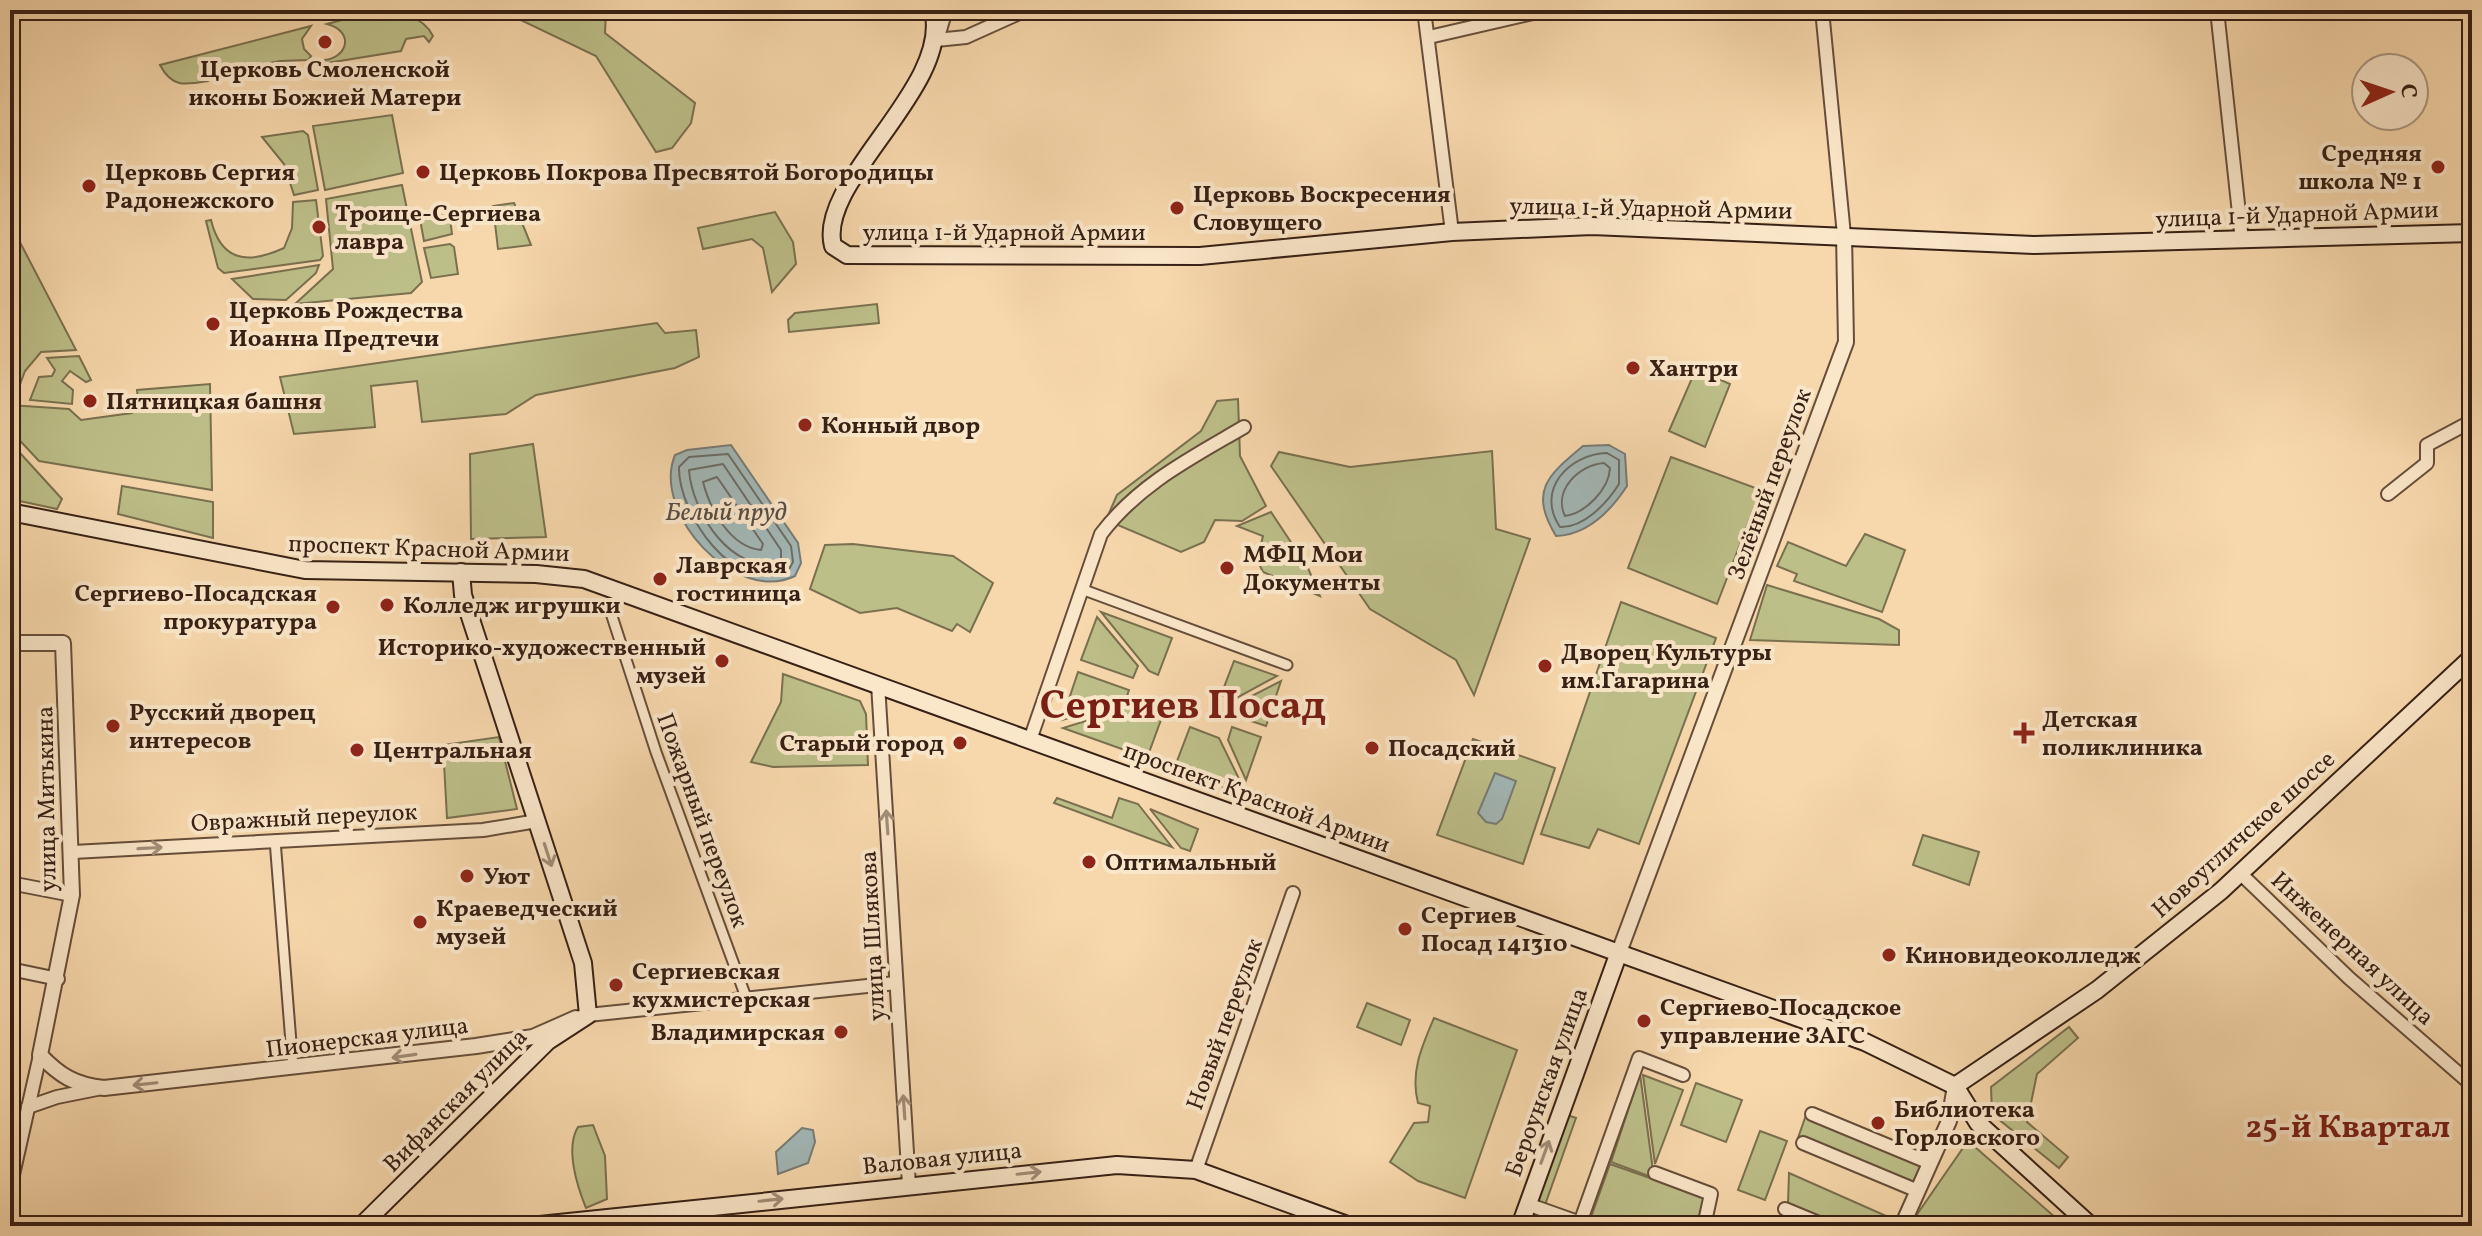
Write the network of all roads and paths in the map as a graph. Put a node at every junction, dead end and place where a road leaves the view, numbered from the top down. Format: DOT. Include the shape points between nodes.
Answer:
graph roads {
  1 [pos="933,10"];
  2 [pos="945,10"];
  3 [pos="1026,10"];
  4 [pos="1424,10"];
  5 [pos="1546,10"];
  6 [pos="1822,10"];
  7 [pos="2217,10"];
  8 [pos="1429,37"];
  9 [pos="936,40"];
  10 [pos="1452,232"];
  11 [pos="2472,233"];
  12 [pos="1844,235"];
  13 [pos="2242,241"];
  14 [pos="2470,425"];
  15 [pos="1244,427"];
  16 [pos="2388,494"];
  17 [pos="10,512"];
  18 [pos="461,572"];
  19 [pos="1084,590"];
  20 [pos="609,607"];
  21 [pos="10,643"];
  22 [pos="2472,657"];
  23 [pos="1287,665"];
  24 [pos="878,684"];
  25 [pos="1030,740"];
  26 [pos="537,821"];
  27 [pos="275,840"];
  28 [pos="73,852"];
  29 [pos="2241,874"];
  30 [pos="10,883"];
  31 [pos="1293,893"];
  32 [pos="72,895"];
  33 [pos="1618,955"];
  34 [pos="10,969"];
  35 [pos="58,979"];
  36 [pos="896,983"];
  37 [pos="747,1000"];
  38 [pos="588,1015"];
  39 [pos="40,1055"];
  40 [pos="293,1070"];
  41 [pos="1683,1075"];
  42 [pos="2472,1085"];
  43 [pos="1955,1086"];
  44 [pos="104,1088"];
  45 [pos="28,1107"];
  46 [pos="1812,1114"];
  47 [pos="1803,1143"];
  48 [pos="1930,1163"];
  49 [pos="1196,1170"];
  50 [pos="1655,1173"];
  51 [pos="909,1185"];
  52 [pos="10,1188"];
  53 [pos="1918,1191"];
  54 [pos="1527,1204"];
  55 [pos="1785,1209"];
  56 [pos="576,1223"];
  57 [pos="1585,1225"];
  58 [pos="361,1226"];
  59 [pos="530,1226"];
  60 [pos="1350,1226"];
  61 [pos="1520,1226"];
  62 [pos="1704,1226"];
  63 [pos="1826,1226"];
  64 [pos="1902,1226"];
  65 [pos="2091,1226"];
  1 -- 9 [label="main road"];
  2 -- 9 [label="street"];
  3 -- 9 [label="street" via="966,37"];
  4 -- 8 [label="street"];
  5 -- 8 [label="street"];
  6 -- 12 [label="street, Зелёный переулок"];
  7 -- 13 [label="street"];
  8 -- 10 [label="street"];
  9 -- 10 [label="main road, улица 1-й Ударной Армии" via="919,79 831,218 833,246 847,255 1200,256"];
  10 -- 12 [label="main road, улица 1-й Ударной Армии" via="1592,226"];
  11 -- 13 [label="main road, улица 1-й Ударной Армии"];
  12 -- 13 [label="main road, улица 1-й Ударной Армии" via="2034,245"];
  12 -- 33 [label="street, Зелёный переулок" via="1846,342"];
  14 -- 16 [label="street" via="2427,445 2427,463"];
  15 -- 19 [label="street" via="1150,482 1123,506 1101,534"];
  17 -- 18 [label="main road, проспект Красной Армии" via="270,566"];
  18 -- 24 [label="main road, проспект Красной Армии" via="584,579"];
  18 -- 26 [label="main road" via="463,595"];
  19 -- 23 [label="street"];
  19 -- 25 [label="street"];
  20 -- 37 [label="street, Пожарный переулок"];
  21 -- 28 [label="street, улица Митькина" via="63,643"];
  22 -- 29 [label="main road, Новоугличское шоссе"];
  24 -- 25 [label="main road, проспект Красной Армии"];
  36 -- 24 [label="street, улица Шлякова, one-way"];
  25 -- 33 [label="main road, проспект Красной Армии"];
  26 -- 27 [label="street, Овражный переулок" via="483,830"];
  26 -- 38 [label="main road, one-way" via="583,963"];
  28 -- 27 [label="street, Овражный переулок, one-way"];
  27 -- 40 [label="street"];
  28 -- 32 [label="street, улица Митькина"];
  29 -- 42 [label="street, Инженерная улица"];
  29 -- 43 [label="main road, Новоугличское шоссе" via="2097,990"];
  30 -- 32 [label="street"];
  31 -- 49 [label="street, Новый переулок"];
  32 -- 35 [label="street, улица Митькина"];
  33 -- 43 [label="main road, проспект Красной Армии" via="1865,1042"];
  54 -- 33 [label="main road, Бероунская улица, one-way"];
  34 -- 35 [label="street"];
  35 -- 39 [label="street, улица Митькина"];
  36 -- 37 [label="street, Пионерская улица"];
  51 -- 36 [label="street, улица Шлякова, one-way"];
  37 -- 38 [label="street, Пионерская улица"];
  38 -- 40 [label="street, Пионерская улица, one-way" via="533,1037"];
  38 -- 58 [label="main road, Вифанская улица" via="548,1041"];
  39 -- 44 [label="street, Пионерская улица" via="67,1079"];
  39 -- 45 [label="street, улица Митькина"];
  40 -- 44 [label="street, Пионерская улица, one-way"];
  41 -- 57 [label="street" via="1639,1058"];
  43 -- 48 [label="street" via="1949,1121"];
  43 -- 65 [label="main road" via="1978,1123"];
  44 -- 45 [label="street"];
  45 -- 52 [label="street, улица Митькина"];
  46 -- 48 [label="street"];
  47 -- 53 [label="street"];
  48 -- 53 [label="street"];
  51 -- 49 [label="main road, Валовая улица, one-way" via="1117,1165"];
  49 -- 60 [label="main road, Валовая улица"];
  50 -- 62 [label="street" via="1711,1194"];
  56 -- 51 [label="main road, Валовая улица, one-way"];
  53 -- 64 [label="street"];
  54 -- 57 [label="street"];
  54 -- 61 [label="main road, Бероунская улица"];
  55 -- 63 [label="street"];
  56 -- 59 [label="main road, Валовая улица"];
}
